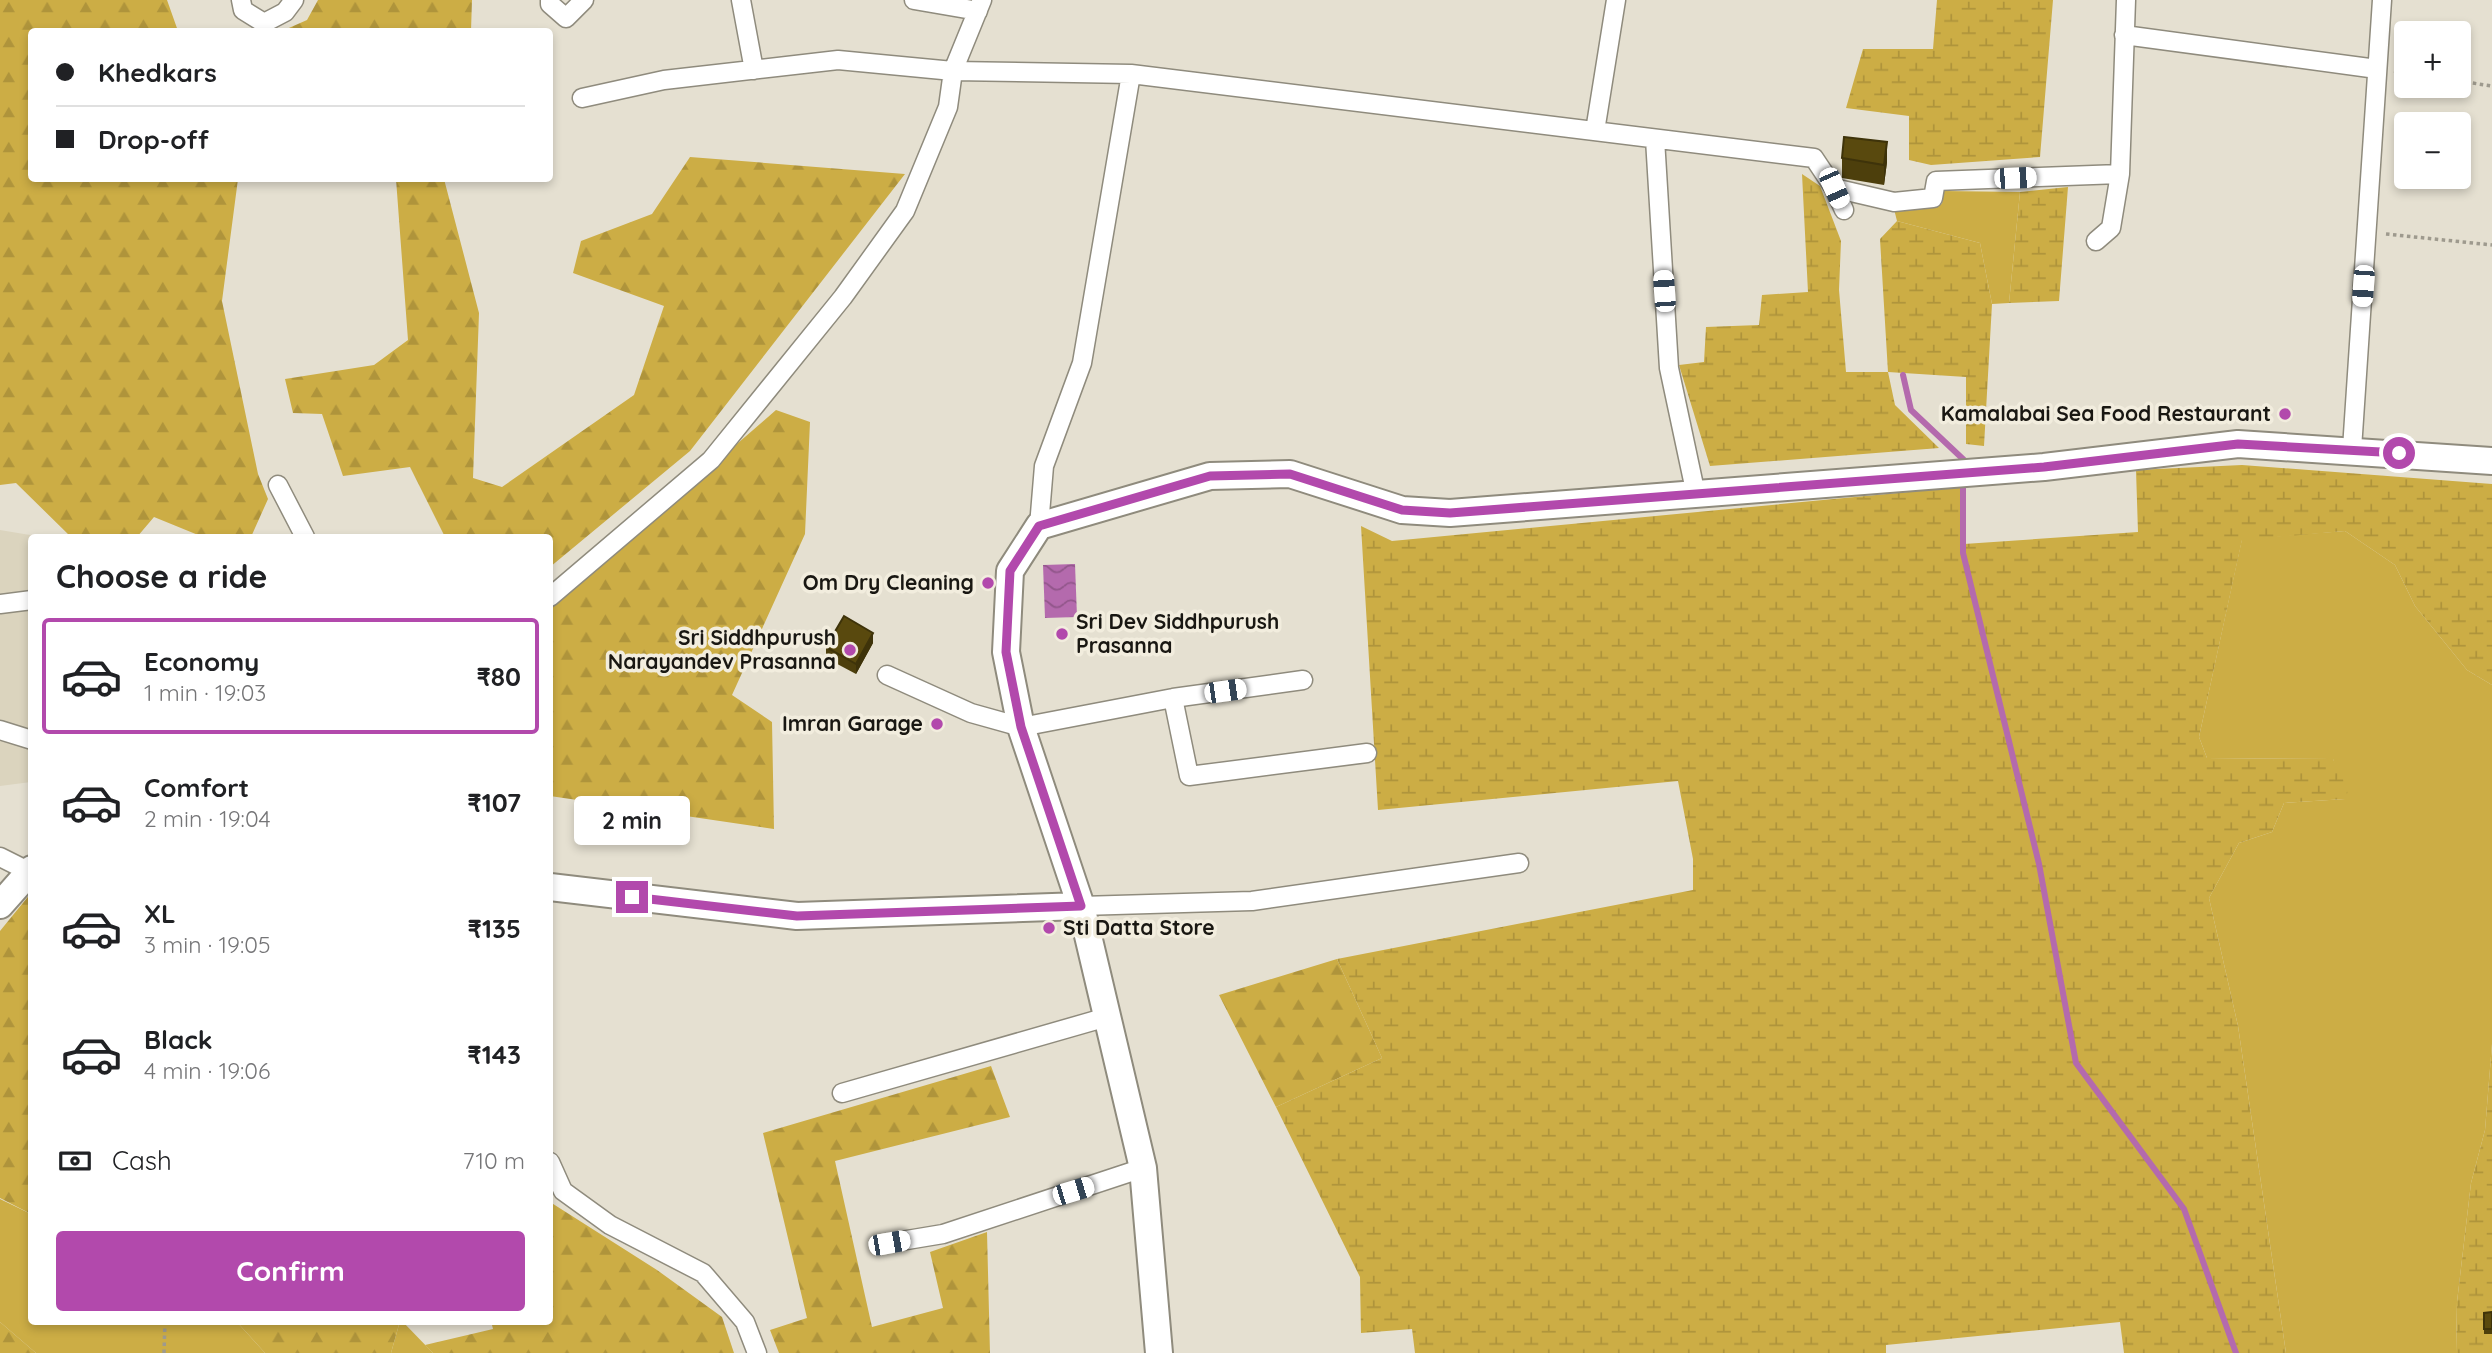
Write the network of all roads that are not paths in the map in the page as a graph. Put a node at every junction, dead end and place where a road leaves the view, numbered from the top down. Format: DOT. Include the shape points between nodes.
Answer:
graph roads {
  1 [pos="241,0"];
  2 [pos="294,0"];
  3 [pos="550,0"];
  4 [pos="584,0"];
  5 [pos="741,0"];
  6 [pos="914,0"];
  7 [pos="1616,0"];
  8 [pos="2126,0"];
  9 [pos="2382,0"];
  10 [pos="980,6"];
  11 [pos="2124,35"];
  12 [pos="2377,69"];
  13 [pos="754,70"];
  14 [pos="953,71"];
  15 [pos="1131,74"];
  16 [pos="583,98"];
  17 [pos="1595,131"];
  18 [pos="1655,139"];
  19 [pos="2120,174"];
  20 [pos="1834,188"];
  21 [pos="1844,209"];
  22 [pos="2096,241"];
  23 [pos="2352,449"];
  24 [pos="2492,461"];
  25 [pos="278,485"];
  26 [pos="1696,495"];
  27 [pos="1039,526"];
  28 [pos="303,534"];
  29 [pos="553,594"];
  30 [pos="28,600"];
  31 [pos="0,604"];
  32 [pos="887,676"];
  33 [pos="1303,680"];
  34 [pos="1173,698"];
  35 [pos="1021,727"];
  36 [pos="0,730"];
  37 [pos="28,739"];
  38 [pos="1367,753"];
  39 [pos="0,857"];
  40 [pos="1519,863"];
  41 [pos="28,869"];
  42 [pos="28,872"];
  43 [pos="553,887"];
  44 [pos="0,905"];
  45 [pos="1081,906"];
  46 [pos="1107,1017"];
  47 [pos="842,1093"];
  48 [pos="1143,1168"];
  49 [pos="553,1169"];
  50 [pos="889,1243"];
  51 [pos="757,1353"];
  52 [pos="1159,1353"];
  1 -- 2 [label="street" via="243,10 264,23 285,12"];
  3 -- 4 [label="street" via="566,18"];
  5 -- 13 [label="street"];
  6 -- 10 [label="street"];
  7 -- 17 [label="street"];
  8 -- 11 [label="street"];
  9 -- 12 [label="street"];
  10 -- 14 [label="street"];
  11 -- 12 [label="street"];
  11 -- 19 [label="street"];
  12 -- 23 [label="street"];
  13 -- 14 [label="street" via="838,60"];
  13 -- 16 [label="street" via="664,80"];
  14 -- 15 [label="street"];
  14 -- 29 [label="street" via="947,107 905,211 843,298 711,460"];
  15 -- 17 [label="street"];
  15 -- 27 [label="street" via="1082,363 1044,466"];
  17 -- 18 [label="street"];
  18 -- 20 [label="street" via="1814,158"];
  18 -- 26 [label="street" via="1669,368"];
  19 -- 20 [label="street" via="1936,181 1933,198 1895,202"];
  19 -- 22 [label="street" via="2111,228"];
  20 -- 21 [label="street"];
  23 -- 24 [label="street"];
  23 -- 26 [label="street" via="2238,444 2044,467"];
  25 -- 28 [label="street"];
  26 -- 27 [label="street" via="1450,513 1402,510 1290,474 1210,476"];
  27 -- 35 [label="street" via="1010,571 1006,652"];
  30 -- 31 [label="street"];
  32 -- 35 [label="street" via="971,713"];
  33 -- 34 [label="street"];
  34 -- 35 [label="street"];
  34 -- 38 [label="street" via="1189,776"];
  35 -- 45 [label="street"];
  36 -- 37 [label="street"];
  39 -- 41 [label="street"];
  40 -- 45 [label="street" via="1252,901"];
  42 -- 44 [label="street"];
  43 -- 45 [label="street" via="797,916"];
  45 -- 46 [label="street"];
  46 -- 47 [label="street"];
  46 -- 48 [label="street"];
  48 -- 50 [label="street" via="943,1234"];
  48 -- 52 [label="street"];
  49 -- 51 [label="street" via="563,1191 610,1225 703,1273 746,1322"];
}
